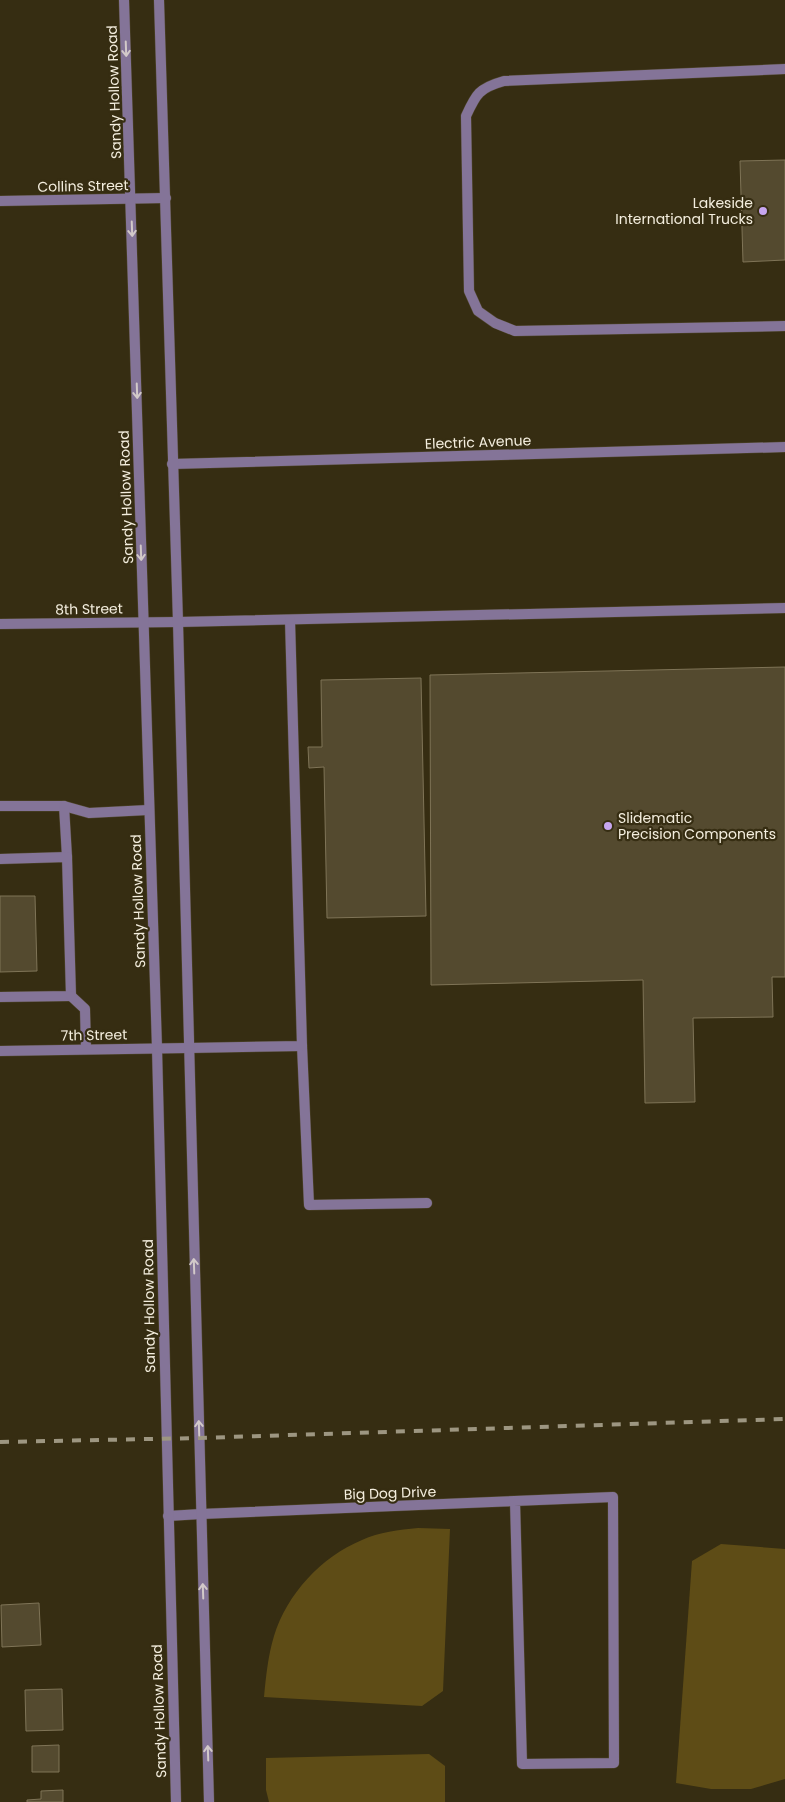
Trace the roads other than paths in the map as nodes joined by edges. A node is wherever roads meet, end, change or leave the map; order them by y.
1 (124, 0) edge
2 (159, 0) edge
3 (785, 69) edge
4 (166, 198) junction
5 (131, 199) junction
6 (0, 201) edge
7 (785, 326) edge
8 (785, 447) edge
9 (172, 464) junction
10 (785, 608) edge
11 (290, 620) junction
12 (143, 622) junction
13 (178, 622) junction
14 (0, 624) edge
15 (0, 806) edge
16 (64, 806) junction
17 (148, 810) junction
18 (67, 857) junction
19 (0, 859) edge
20 (71, 996) junction
21 (0, 997) edge
22 (302, 1046) junction
23 (157, 1048) junction
24 (188, 1048) junction
25 (86, 1049) junction
26 (0, 1051) edge
27 (427, 1203) dead end
28 (515, 1501) junction
29 (201, 1514) junction
30 (168, 1516) junction
31 (176, 1802) edge
32 (209, 1802) edge

1 -> 5 street, Sandy Hollow Road
2 - 4 street
3 - 7 street
4 - 5 street, Collins Street
4 - 9 street
5 - 6 street, Collins Street
5 -> 12 street, Sandy Hollow Road
8 - 9 street, Electric Avenue
9 - 13 street
10 - 11 street, 8th Street
11 - 13 street, 8th Street
11 - 22 street
12 - 13 street, 8th Street
12 - 14 street, 8th Street
12 - 17 street, Sandy Hollow Road
13 - 24 street
15 - 16 street
16 - 17 street
16 - 18 street
17 - 23 street, Sandy Hollow Road
18 - 19 street
18 - 20 street
20 - 21 street
20 - 25 street
22 - 24 street, 7th Street
22 - 27 street
23 - 24 street, 7th Street
23 - 25 street, 7th Street
23 - 30 street, Sandy Hollow Road
29 -> 24 street
25 - 26 street, 7th Street
28 - 28 street, Big Dog Drive
28 - 29 street, Big Dog Drive
29 - 30 street, Big Dog Drive
32 -> 29 street
30 - 31 street, Sandy Hollow Road

